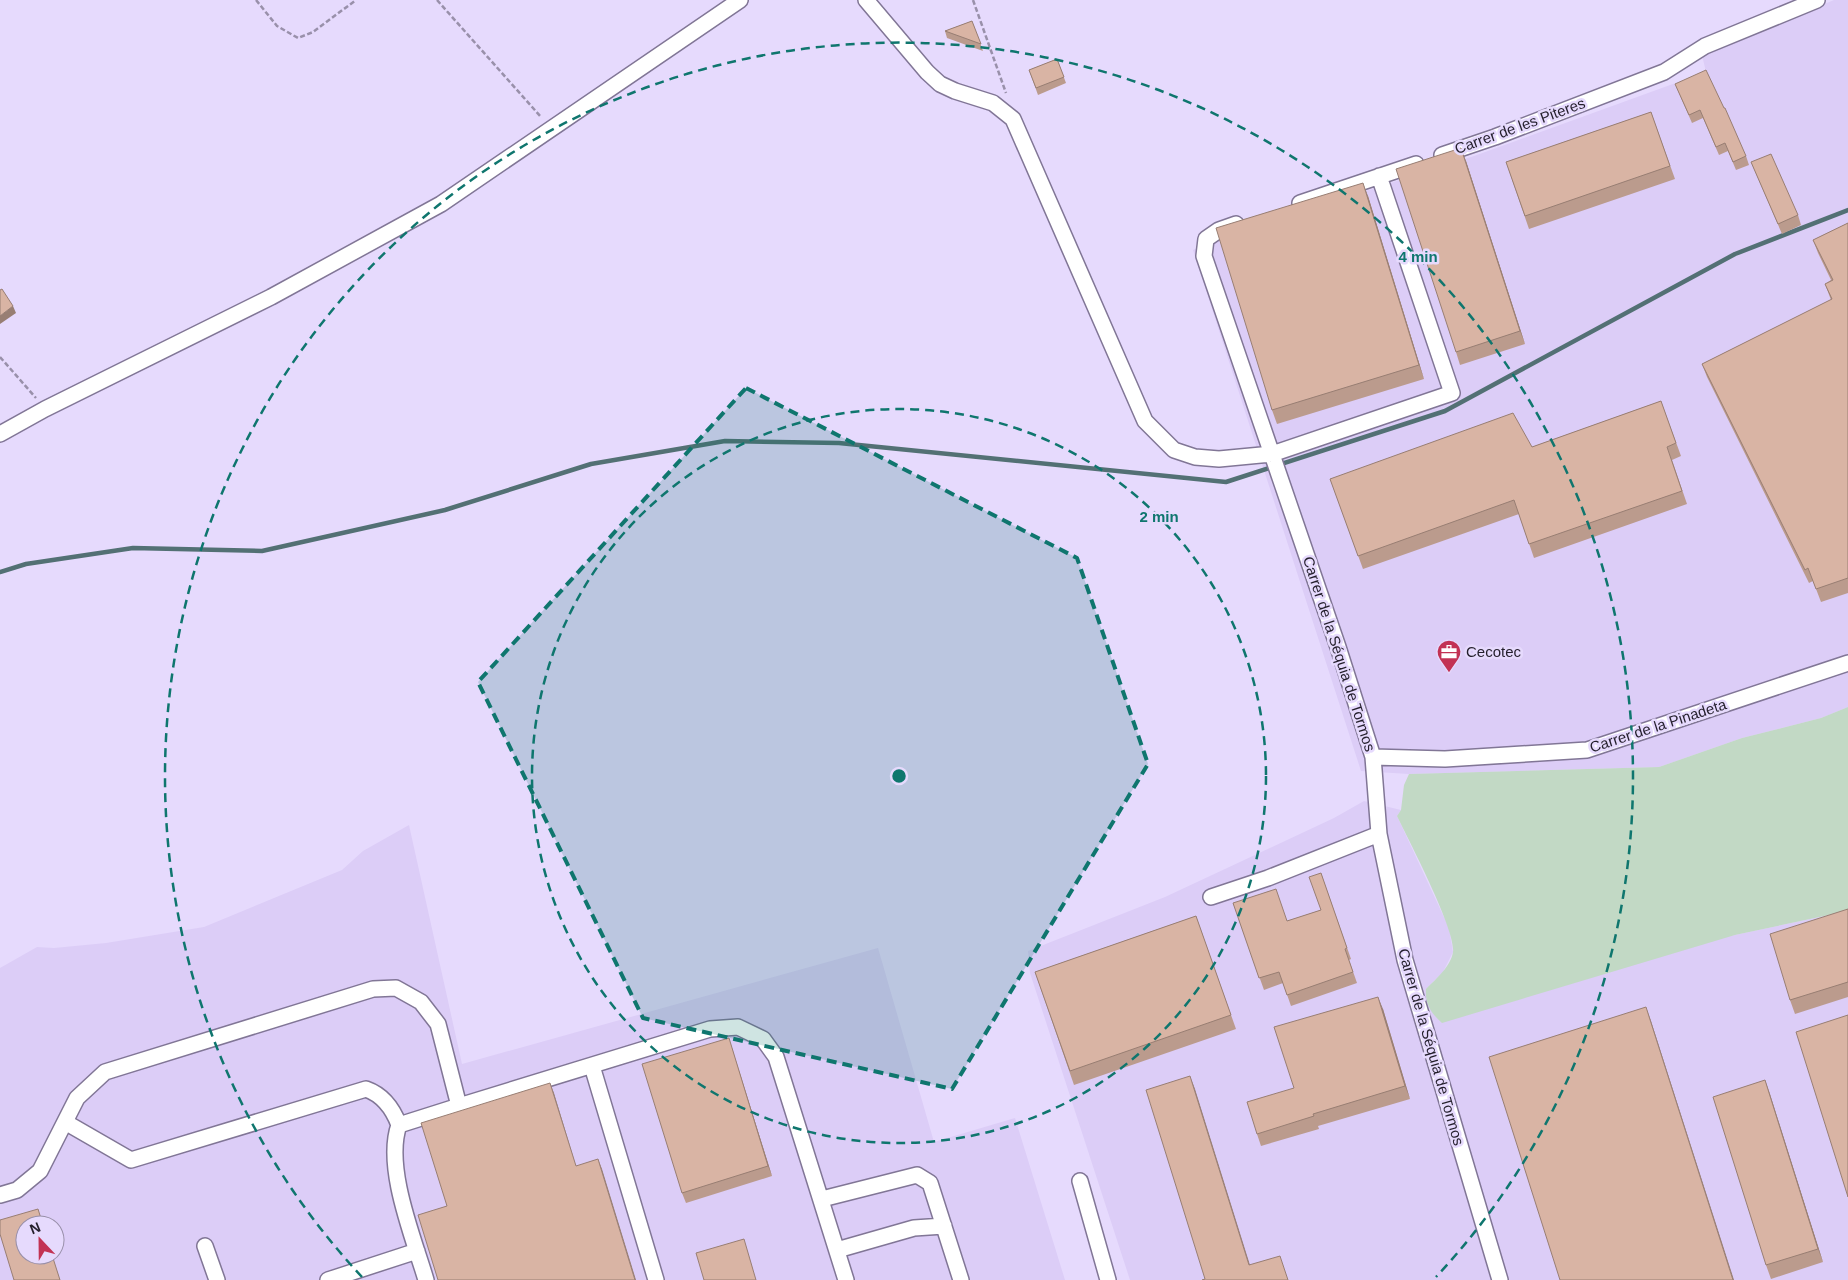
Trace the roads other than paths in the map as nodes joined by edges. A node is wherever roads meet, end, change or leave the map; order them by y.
1 (740, 0) edge
2 (866, 0) edge
3 (1817, 0) edge
4 (1379, 176) junction
5 (1285, 208) edge
6 (1247, 220) edge
7 (0, 434) edge
8 (1272, 454) junction
9 (1848, 663) edge
10 (1373, 757) junction
11 (1379, 834) junction
12 (1211, 898) dead end
13 (592, 1066) junction
14 (459, 1106) junction
15 (65, 1122) junction
16 (399, 1125) junction
17 (1080, 1181) dead end
18 (0, 1195) edge
19 (822, 1199) junction
20 (944, 1226) junction
21 (205, 1246) dead end
22 (837, 1250) junction
23 (417, 1251) junction
24 (217, 1280) edge
25 (328, 1280) edge
26 (426, 1280) edge
27 (656, 1280) edge
28 (846, 1280) edge
29 (962, 1280) edge
30 (1108, 1280) edge
31 (1500, 1280) edge

1 - 7 street
2 - 8 street
3 - 4 street, Carrer de les Piteres
4 - 5 street, Carrer de les Piteres
4 - 8 street
6 - 8 street, Carrer de la Séquia de Tormos
8 - 10 street, Carrer de la Séquia de Tormos
9 - 10 street, Carrer de la Pinadeta
10 - 11 street, Carrer de la Séquia de Tormos
11 - 12 street
11 - 31 street, Carrer de la Séquia de Tormos
13 - 14 street
13 - 19 street
13 - 27 street
14 - 15 street
14 - 16 street
15 - 16 street
15 - 18 street
16 - 23 street
17 - 30 street
19 - 20 street
19 - 22 street
20 - 22 street
20 - 29 street
21 - 24 street
22 - 28 street
23 - 25 street
23 - 26 street

